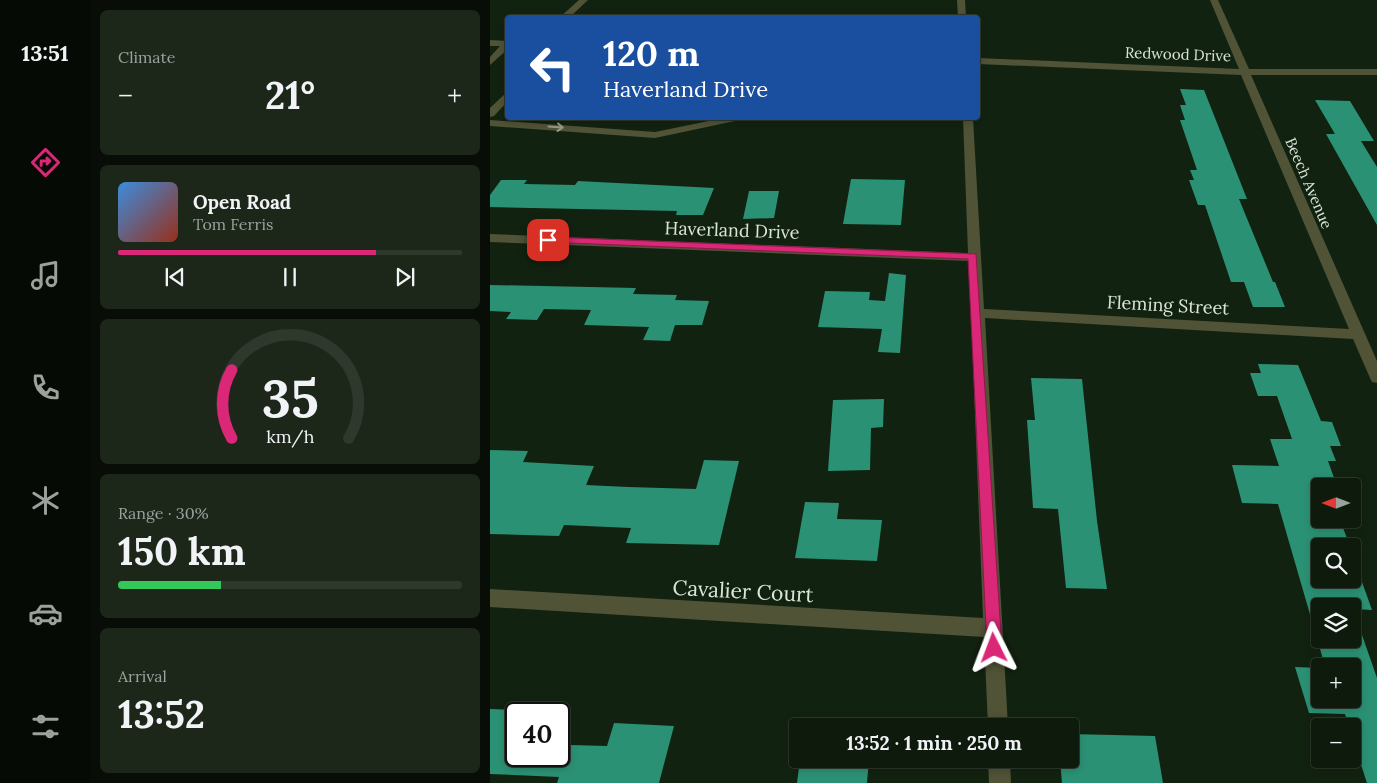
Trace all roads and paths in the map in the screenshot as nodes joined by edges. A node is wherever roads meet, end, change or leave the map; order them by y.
1 (584, 0) edge
2 (961, 0) edge
3 (1214, 0) edge
4 (567, 15) edge
5 (962, 15) edge
6 (490, 43) edge
7 (505, 44) edge
8 (505, 46) edge
9 (980, 61) edge
10 (490, 62) edge
11 (1246, 72) junction
12 (1377, 72) edge
13 (505, 97) edge
14 (490, 114) edge
15 (588, 120) edge
16 (726, 120) edge
17 (968, 120) edge
18 (535, 121) edge
19 (490, 123) edge
20 (582, 128) junction
21 (490, 238) edge
22 (973, 257) junction
23 (976, 313) junction
24 (1358, 334) junction
25 (1377, 378) edge
26 (490, 598) edge
27 (993, 628) junction
28 (998, 718) edge
29 (999, 768) edge
30 (1000, 783) edge

1 - 4 street
2 - 5 street
3 - 11 street, Beech Avenue
6 - 7 street
8 - 10 street
9 - 11 street, Redwood Drive
11 - 12 street, Redwood Drive
11 - 24 street, Beech Avenue
13 - 14 street
15 - 20 street
16 - 20 street
17 - 22 street
18 - 19 street
18 -> 20 street
21 - 22 street, Haverland Drive
22 - 23 street
23 - 24 street, Fleming Street
23 - 27 street
24 - 25 street, Beech Avenue
26 - 27 street, Cavalier Court
27 - 28 street
29 - 30 street

